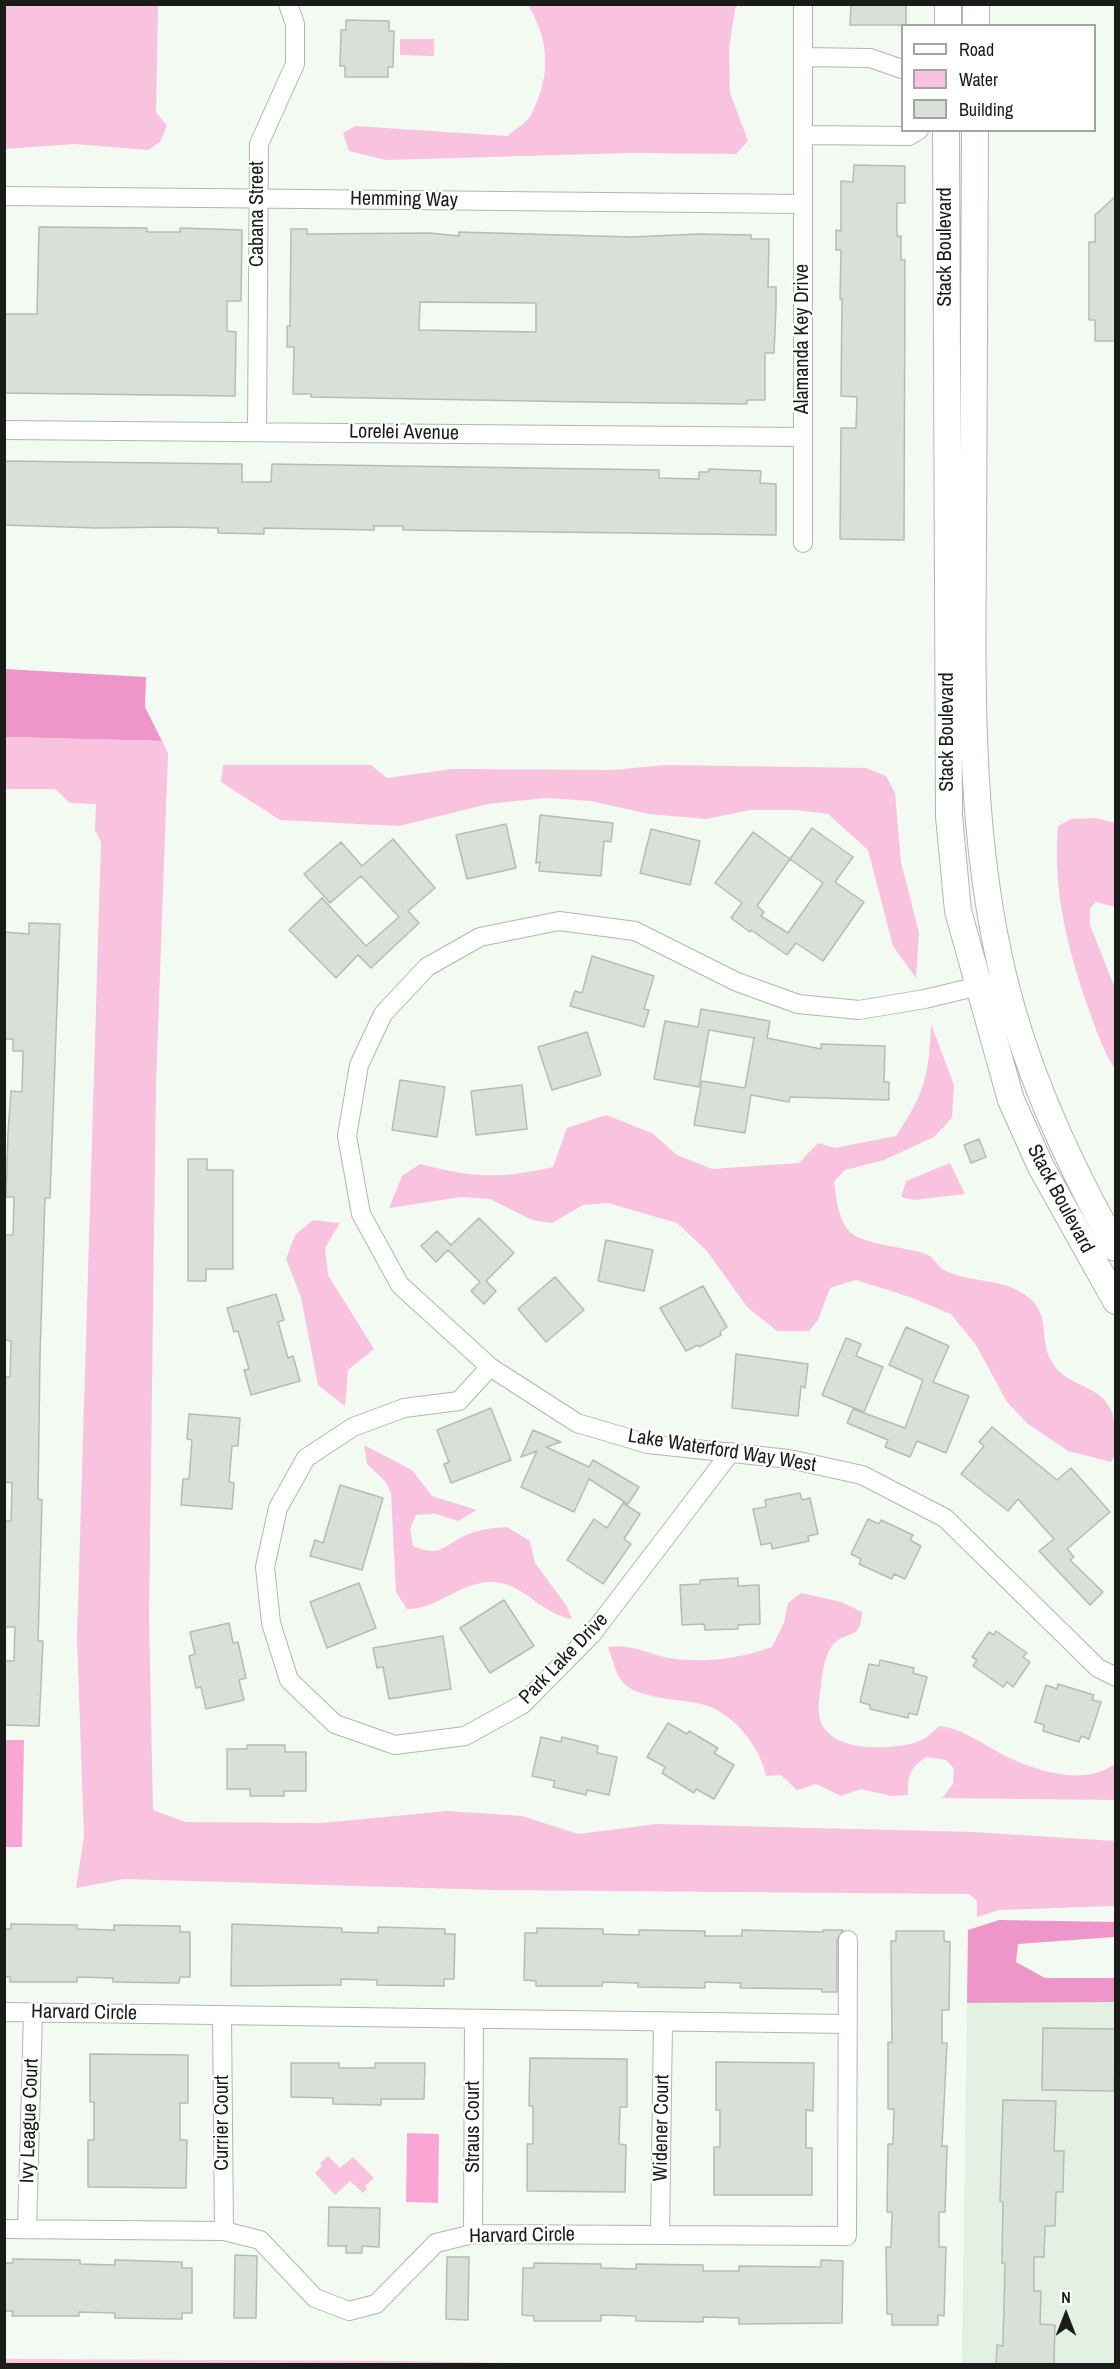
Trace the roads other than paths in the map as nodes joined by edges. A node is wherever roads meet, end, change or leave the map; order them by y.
1 (288, 4) edge
2 (803, 4) edge
3 (948, 4) edge
4 (976, 4) edge
5 (948, 24) edge
6 (976, 24) edge
7 (803, 57) junction
8 (901, 68) edge
9 (916, 132) edge
10 (946, 132) edge
11 (975, 132) edge
12 (803, 135) junction
13 (4, 196) edge
14 (258, 198) junction
15 (803, 204) junction
16 (4, 430) edge
17 (256, 432) junction
18 (803, 437) junction
19 (803, 543) dead end
20 (1004, 979) junction
21 (978, 988) junction
22 (1116, 1248) edge
23 (1116, 1301) edge
24 (490, 1367) junction
25 (730, 1452) junction
26 (1116, 1677) edge
27 (848, 1940) dead end
28 (4, 2012) edge
29 (33, 2013) junction
30 (222, 2015) junction
31 (474, 2019) junction
32 (663, 2021) junction
33 (848, 2024) junction
34 (4, 2229) edge
35 (27, 2229) junction
36 (224, 2231) junction
37 (473, 2234) junction
38 (660, 2235) junction

1 - 14 street, Cabana Street
2 - 7 street, Alamanda Key Drive
3 - 5 street
4 - 6 street
7 - 8 street
7 - 12 street, Alamanda Key Drive
9 - 12 street
10 - 21 street, Stack Boulevard
11 - 20 street, Stack Boulevard
12 - 15 street, Alamanda Key Drive
13 - 14 street, Hemming Way
14 - 15 street, Hemming Way
14 - 17 street, Cabana Street
15 - 18 street, Alamanda Key Drive
16 - 17 street, Lorelei Avenue
17 - 18 street, Lorelei Avenue
18 - 19 street, Alamanda Key Drive
20 - 21 street, Lake Waterford Way West
20 - 22 street, Stack Boulevard
21 - 23 street, Stack Boulevard
21 - 24 street, Lake Waterford Way West
24 - 25 street, Lake Waterford Way West
24 - 25 street, Park Lake Drive
25 - 26 street, Lake Waterford Way West
27 - 33 street, Harvard Circle
28 - 29 street, Harvard Circle
29 - 30 street, Harvard Circle
29 - 35 street, Ivy League Court
30 - 31 street, Harvard Circle
30 - 36 street, Currier Court
31 - 32 street, Harvard Circle
31 - 37 street, Straus Court
32 - 33 street, Harvard Circle
32 - 38 street, Widener Court
33 - 38 street, Harvard Circle
34 - 35 street, Harvard Circle
35 - 36 street, Harvard Circle
36 - 37 street, Harvard Circle
37 - 38 street, Harvard Circle

